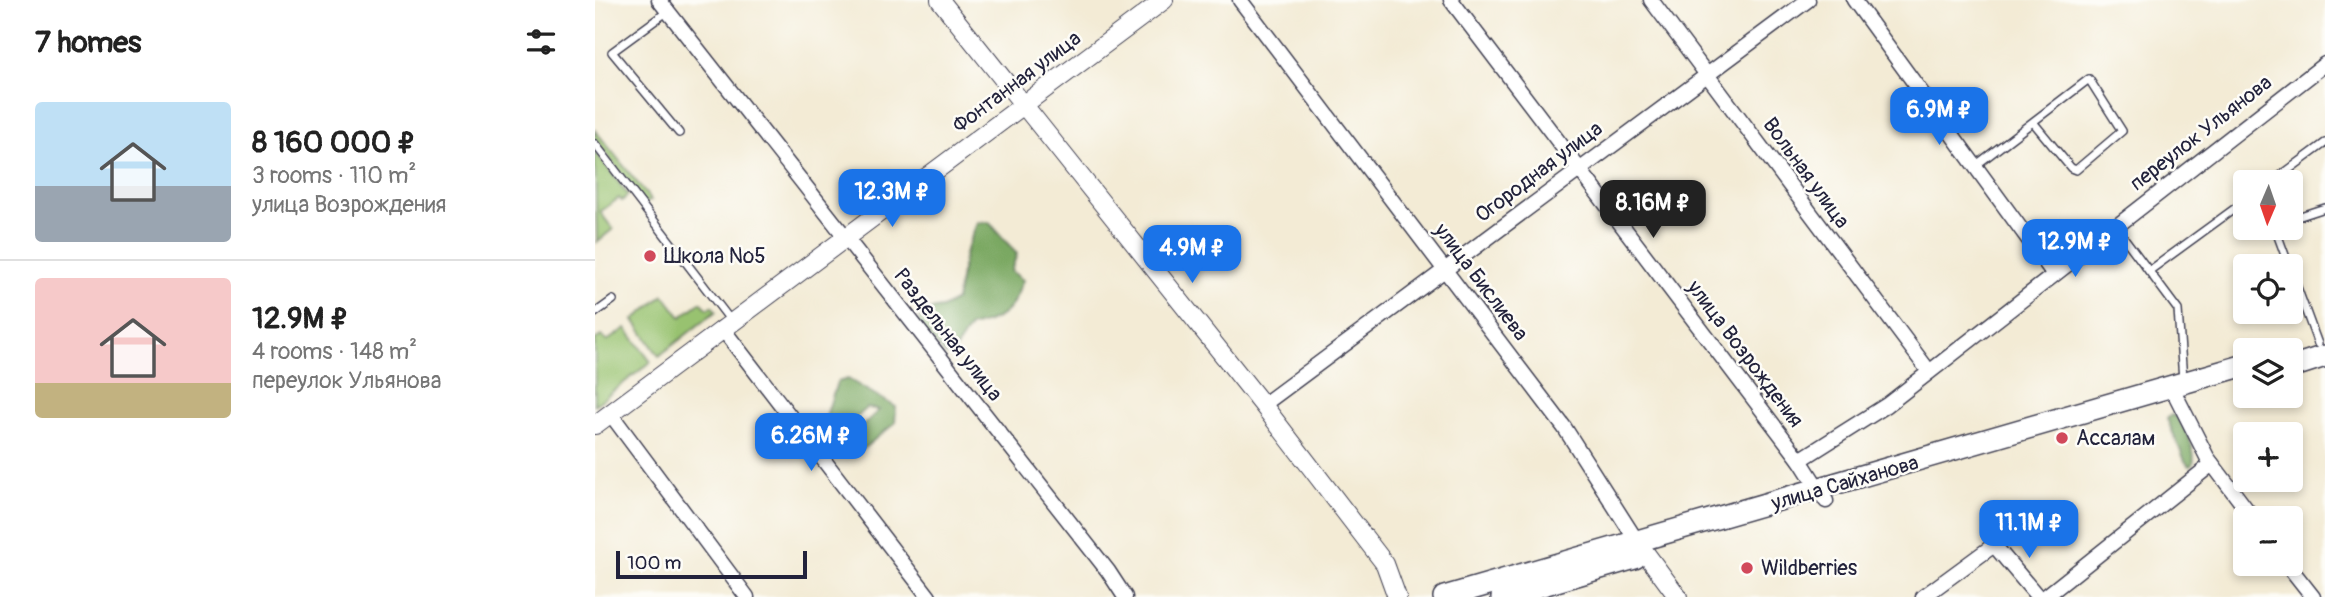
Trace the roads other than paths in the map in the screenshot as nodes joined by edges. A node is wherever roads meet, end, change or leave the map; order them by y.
1 (940, 0) edge
2 (1164, 0) edge
3 (1240, 0) edge
4 (1451, 0) edge
5 (1651, 0) edge
6 (1808, 0) edge
7 (1854, 0) edge
8 (663, 6) edge
9 (2325, 64) edge
10 (1707, 73) junction
11 (1023, 104) junction
12 (2033, 122) junction
13 (679, 133) dead end
14 (595, 144) edge
15 (2325, 144) edge
16 (1975, 166) junction
17 (1576, 169) junction
18 (2289, 170) edge
19 (2325, 208) edge
20 (2233, 210) edge
21 (2303, 215) edge
22 (2115, 226) junction
23 (846, 240) junction
24 (1443, 270) junction
25 (2149, 271) junction
26 (2053, 273) junction
27 (613, 300) dead end
28 (2303, 300) edge
29 (595, 313) edge
30 (727, 325) junction
31 (2323, 347) edge
32 (2303, 350) edge
33 (2303, 359) edge
34 (1928, 370) junction
35 (2233, 370) edge
36 (2233, 382) edge
37 (2177, 391) junction
38 (1263, 405) junction
39 (610, 413) junction
40 (595, 425) edge
41 (1800, 460) junction
42 (2212, 464) junction
43 (1823, 496) junction
44 (2244, 506) edge
45 (1642, 549) junction
46 (2296, 576) edge
47 (747, 597) edge
48 (929, 597) edge
49 (1125, 597) edge
50 (1397, 597) edge
51 (1444, 597) edge
52 (1502, 597) edge
53 (1678, 597) edge
54 (1923, 597) edge
55 (2038, 597) edge
56 (2045, 597) edge
57 (2313, 597) edge

1 - 11 street
2 - 11 street, Фонтанная улица
3 - 24 street, улица Бислиева
4 - 17 street, улица Возрождения
5 - 10 street, Вольная улица
6 - 10 street, Огородная улица
7 - 16 street
8 - 13 lane
8 - 23 street, Раздельная улица
9 - 22 street, переулок Ульянова
10 - 17 street, Огородная улица
10 - 34 street, Вольная улица
11 - 23 street, Фонтанная улица
11 - 38 street
12 - 12 lane
12 - 16 lane
14 - 30 lane
15 - 18 lane
16 - 26 street
17 - 24 street, Огородная улица
17 - 41 street, улица Возрождения
19 - 21 lane
20 - 25 lane
22 - 25 lane
22 - 26 street, переулок Ульянова
23 - 30 street, Фонтанная улица
23 - 49 street, Раздельная улица
24 - 38 street, Огородная улица
24 - 45 street, улица Бислиева
25 - 37 lane
26 - 34 street, переулок Ульянова
27 - 29 lane
28 - 31 lane
30 - 39 street, Фонтанная улица
30 - 48 street
31 - 32 main road
31 - 33 main road
34 - 41 street, переулок Ульянова
35 - 37 main road, улица Сайханова
36 - 37 main road, улица Сайханова
37 - 42 street
37 - 43 main road, улица Сайханова
38 - 50 street
39 - 40 street, Фонтанная улица
39 - 47 street
41 - 43 street, улица Возрождения
42 - 44 street
42 - 56 street
43 - 45 main road, улица Сайханова
45 - 51 main road, улица Сайханова
45 - 52 main road, улица Сайханова
45 - 53 street, улица Бислиева
46 - 57 street
54 - 55 street

